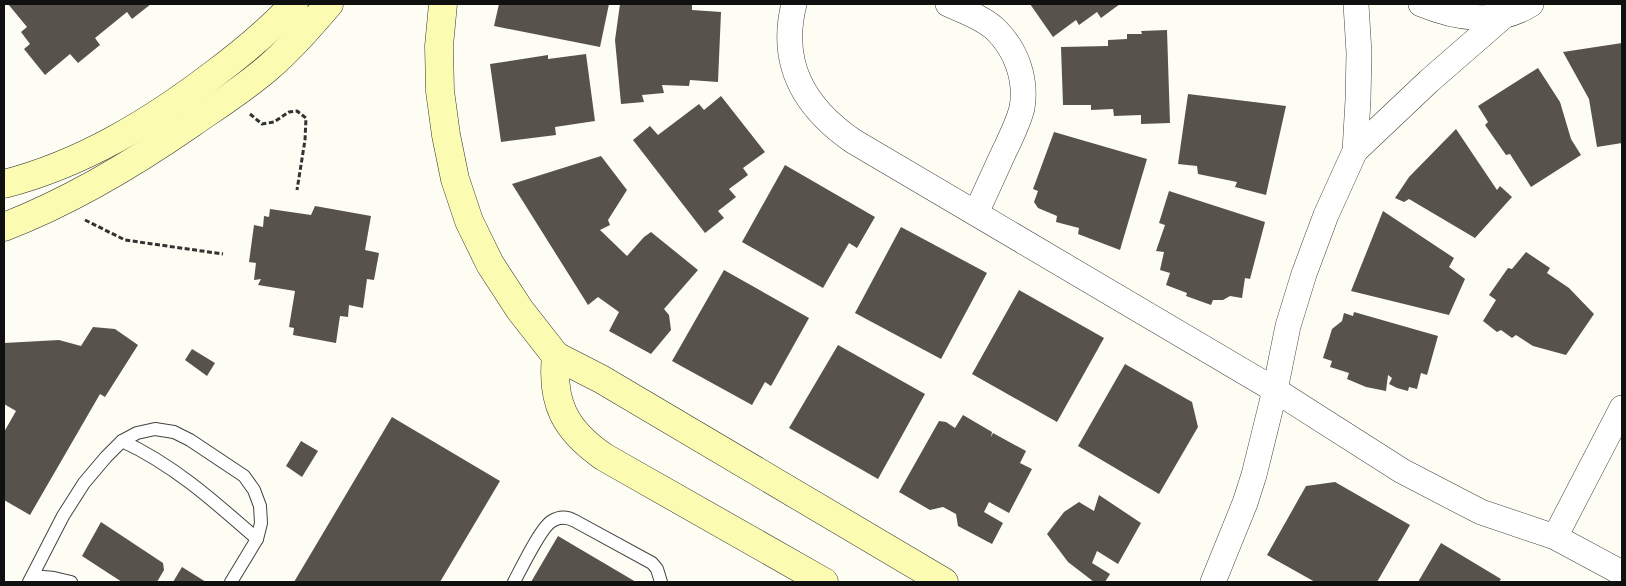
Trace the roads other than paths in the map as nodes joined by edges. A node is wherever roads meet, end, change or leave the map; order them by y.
1 (294, 4) edge
2 (329, 4) edge
3 (442, 4) edge
4 (794, 4) edge
5 (948, 4) edge
6 (1356, 4) edge
7 (1421, 4) edge
8 (1526, 7) edge
9 (1354, 151) junction
10 (4, 184) edge
11 (976, 213) junction
12 (4, 227) edge
13 (556, 356) junction
14 (1275, 390) junction
15 (1622, 408) edge
16 (122, 441) junction
17 (1555, 537) junction
18 (257, 539) junction
19 (1622, 573) edge
20 (31, 579) edge
21 (71, 582) edge
22 (231, 582) edge
23 (514, 582) edge
24 (661, 582) edge
25 (824, 582) edge
26 (944, 582) edge
27 (1213, 582) edge

1 - 10 street
2 - 12 street
3 - 13 street
4 - 11 street
5 - 11 street
6 - 9 street
7 - 8 street
8 - 9 street
9 - 14 street
11 - 14 street
13 - 25 street
13 - 26 street
14 - 17 street
14 - 27 street
15 - 17 street
16 - 18 lane
16 - 18 lane
16 - 20 lane
17 - 19 street
18 - 22 lane
20 - 21 lane
23 - 24 lane

